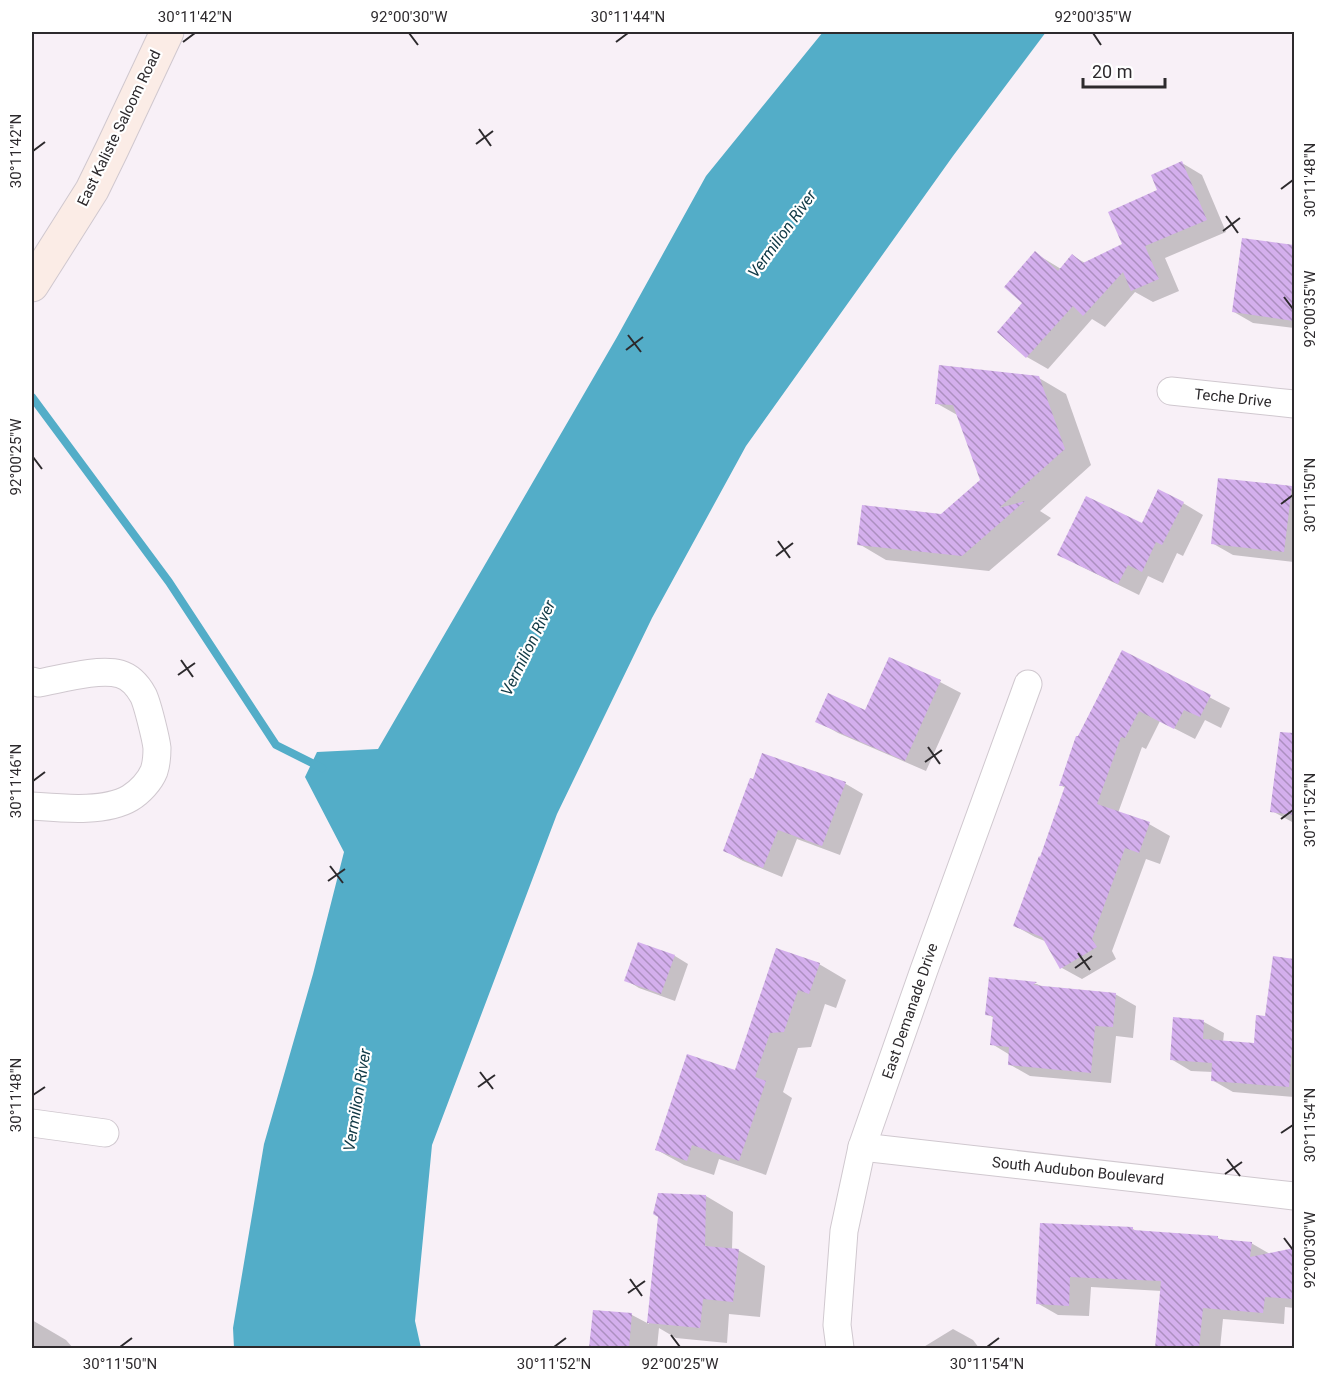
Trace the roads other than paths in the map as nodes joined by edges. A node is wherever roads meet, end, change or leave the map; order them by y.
1 (167, 32) edge
2 (32, 284) edge
3 (1171, 391) dead end
4 (1294, 404) edge
5 (32, 681) edge
6 (1028, 684) dead end
7 (32, 806) edge
8 (32, 1123) edge
9 (105, 1133) dead end
10 (862, 1147) junction
11 (1294, 1196) edge
12 (840, 1348) edge

1 - 2 main road, East Kaliste Saloom Road
3 - 4 street, Teche Drive
5 - 7 street
6 - 10 street, East Demanade Drive
8 - 9 street
10 - 11 street, South Audubon Boulevard
10 - 12 street, East Demanade Drive

